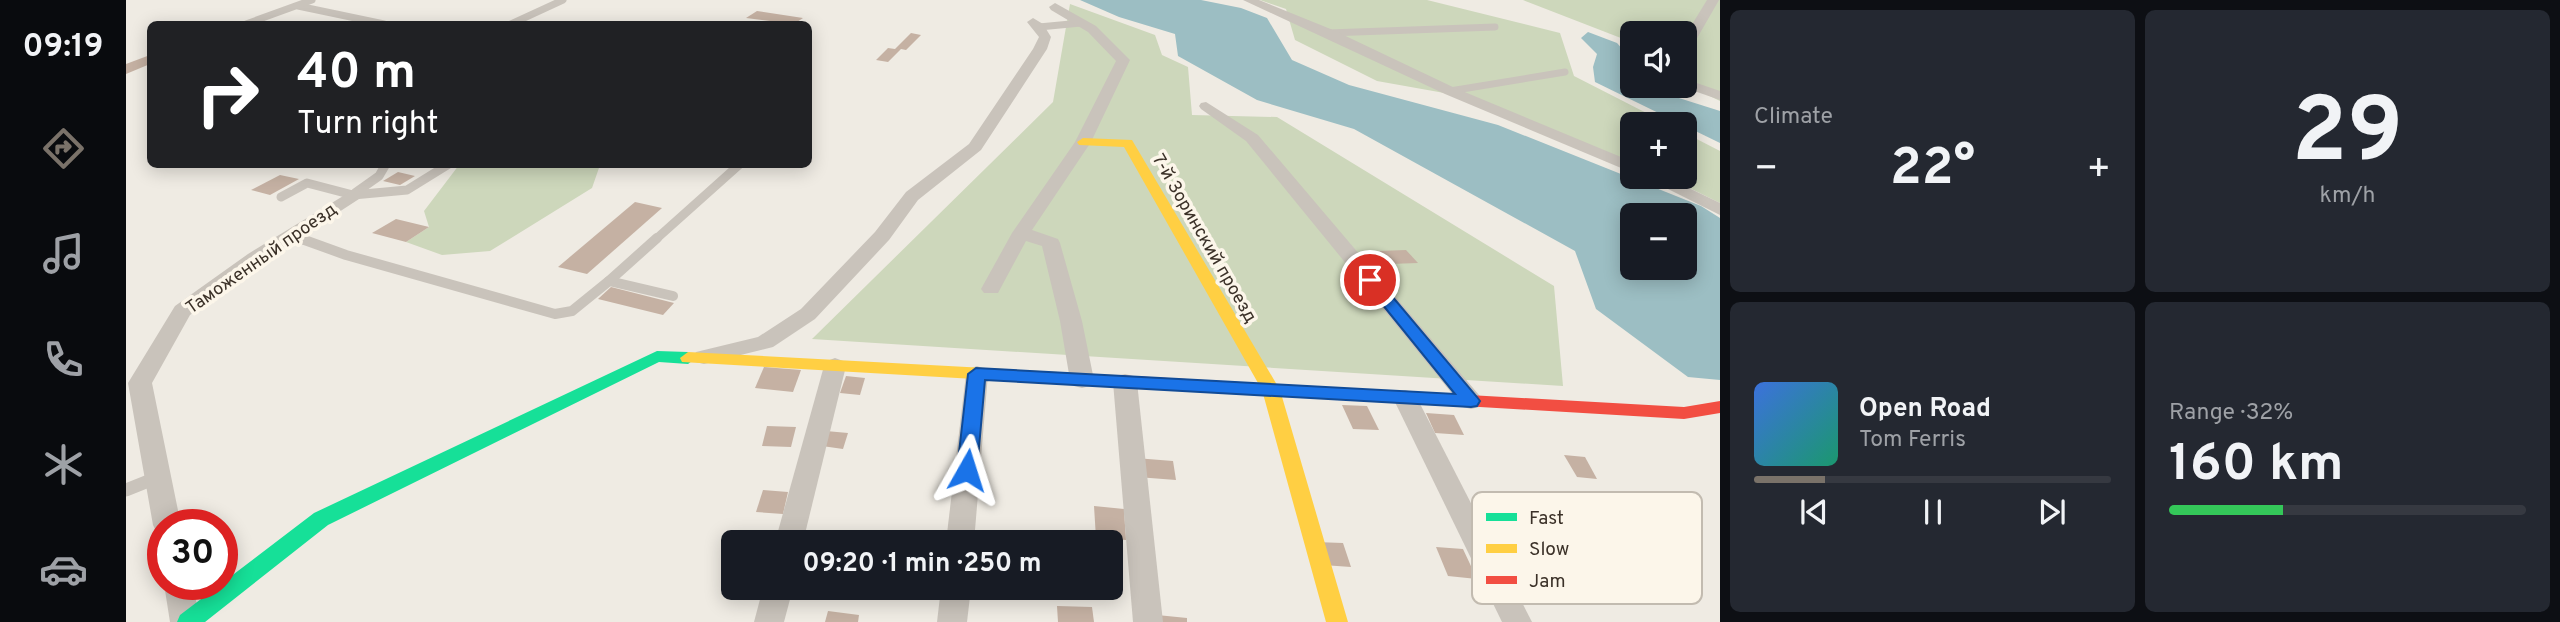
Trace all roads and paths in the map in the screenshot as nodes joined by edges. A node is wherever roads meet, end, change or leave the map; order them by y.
1 (313, 0) edge
2 (563, 0) edge
3 (1249, 0) edge
4 (1713, 0) edge
5 (298, 6) junction
6 (1055, 7) dead end
7 (255, 21) edge
8 (370, 21) edge
9 (518, 21) edge
10 (1081, 23) junction
11 (1036, 24) joint
12 (1495, 27) dead end
13 (1697, 27) edge
14 (1328, 33) junction
15 (1565, 72) dead end
16 (1697, 87) edge
17 (1450, 91) junction
18 (1720, 96) edge
19 (1206, 106) dead end
20 (1083, 142) junction
21 (1620, 163) edge
22 (384, 168) edge
23 (443, 168) edge
24 (736, 168) edge
25 (1677, 189) edge
26 (353, 195) junction
27 (281, 197) dead end
28 (1720, 210) edge
29 (1021, 233) junction
30 (291, 235) junction
31 (609, 281) junction
32 (991, 289) dead end
33 (673, 296) dead end
34 (698, 358) junction
35 (835, 366) junction
36 (976, 374) junction
37 (1082, 380) junction
38 (133, 382) edge
39 (1125, 382) junction
40 (1271, 390) junction
41 (1405, 398) junction
42 (1471, 401) junction
43 (1720, 407) edge
44 (157, 477) junction
45 (126, 490) edge
46 (164, 509) edge
47 (792, 530) edge
48 (961, 530) edge
49 (1472, 532) edge
50 (182, 600) edge
51 (775, 600) edge
52 (955, 600) edge
53 (1508, 604) edge
54 (187, 622) edge
55 (769, 622) edge
56 (952, 622) edge
57 (1148, 622) edge
58 (1337, 622) edge
59 (1517, 622) edge

1 - 5 lane
2 - 9 lane
3 - 14 street
4 - 13 street
5 - 7 lane
5 - 8 lane
6 - 10 street
10 - 11 lane
10 - 20 street
11 - 34 street
12 - 14 lane
14 - 17 street
15 - 17 lane
16 - 18 street
17 - 21 street
19 - 42 street
20 - 29 street
20 - 40 street, 7-й Зоринский проезд
22 - 26 lane
23 - 26 lane
24 - 31 lane
25 - 28 street
26 - 27 lane
26 - 30 street, Таможенный проезд
29 - 32 street
29 - 37 street
30 - 31 lane
30 - 38 street, Таможенный проезд
31 - 33 lane
34 - 35 street
34 - 54 street
35 - 36 street
35 - 47 street
36 - 37 street
36 - 48 street
37 - 39 street
38 - 44 street, Таможенный проезд
39 - 40 street
39 - 57 street
40 - 41 street
40 - 58 street
41 - 42 street
41 - 49 street
42 - 43 street
44 - 45 lane
44 - 46 street, Таможенный проезд
50 - 54 street
51 - 55 street
52 - 56 street
53 - 59 street

